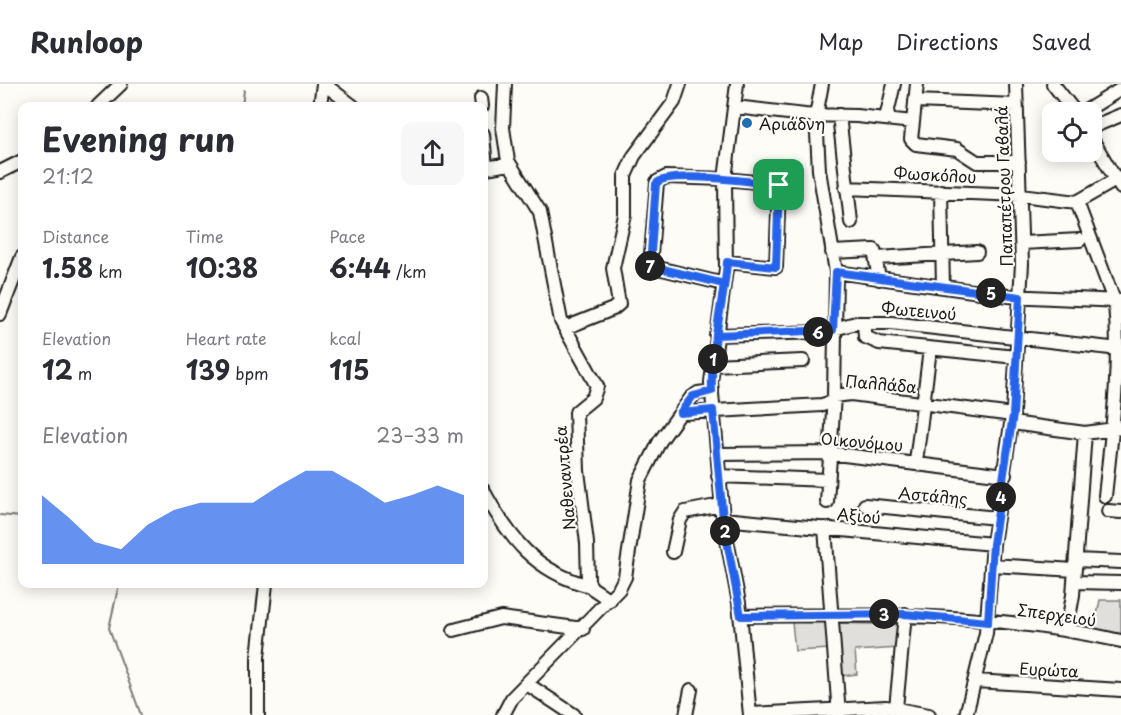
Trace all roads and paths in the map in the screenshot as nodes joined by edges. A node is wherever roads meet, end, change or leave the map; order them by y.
1 (121, 84) edge
2 (323, 84) edge
3 (505, 84) edge
4 (680, 84) edge
5 (737, 84) edge
6 (822, 84) edge
7 (894, 84) edge
8 (917, 84) edge
9 (1016, 84) edge
10 (1053, 84) edge
11 (1121, 89) edge
12 (915, 101) junction
13 (102, 102) edge
14 (321, 102) edge
15 (348, 102) edge
16 (1067, 102) edge
17 (1100, 102) edge
18 (1016, 105) junction
19 (735, 107) junction
20 (839, 115) junction
21 (1121, 115) edge
22 (816, 116) junction
23 (886, 118) junction
24 (913, 122) junction
25 (1102, 123) edge
26 (1102, 155) edge
27 (1019, 162) junction
28 (18, 164) edge
29 (509, 164) junction
30 (488, 168) edge
31 (0, 172) edge
32 (725, 179) junction
33 (1119, 181) edge
34 (846, 188) junction
35 (941, 191) junction
36 (1021, 195) junction
37 (1077, 202) junction
38 (851, 222) dead end
39 (1080, 240) dead end
40 (1022, 243) junction
41 (832, 252) junction
42 (977, 252) dead end
43 (942, 256) junction
44 (877, 258) junction
45 (727, 262) junction
46 (18, 267) edge
47 (836, 272) junction
48 (879, 279) junction
49 (724, 284) junction
50 (943, 287) junction
51 (1020, 297) junction
52 (1118, 302) edge
53 (0, 314) edge
54 (864, 323) junction
55 (565, 328) junction
56 (833, 330) junction
57 (716, 335) junction
58 (1017, 336) junction
59 (930, 349) junction
60 (1119, 349) junction
61 (1016, 357) junction
62 (803, 361) dead end
63 (712, 365) junction
64 (1120, 372) edge
65 (712, 391) junction
66 (834, 396) junction
67 (924, 403) junction
68 (713, 410) junction
69 (680, 413) junction
70 (1013, 419) junction
71 (1117, 428) edge
72 (1085, 433) junction
73 (830, 453) junction
74 (717, 454) junction
75 (916, 462) junction
76 (1005, 475) junction
77 (718, 476) junction
78 (828, 480) junction
79 (1105, 496) dead end
80 (488, 497) edge
81 (827, 501) dead end
82 (721, 505) junction
83 (865, 506) dead end
84 (998, 518) junction
85 (723, 519) junction
86 (825, 528) junction
87 (993, 544) junction
88 (673, 552) dead end
89 (1121, 562) edge
90 (991, 565) junction
91 (1075, 571) junction
92 (1121, 583) edge
93 (590, 586) junction
94 (266, 588) edge
95 (610, 600) junction
96 (905, 614) junction
97 (831, 615) junction
98 (741, 616) junction
99 (988, 622) junction
100 (583, 629) junction
101 (1067, 629) junction
102 (454, 630) dead end
103 (1121, 641) edge
104 (975, 681) junction
105 (526, 684) junction
106 (691, 690) dead end
107 (1121, 690) edge
108 (896, 708) junction
109 (839, 712) edge
110 (258, 715) edge
111 (503, 715) edge
112 (573, 715) edge
113 (686, 715) edge
114 (750, 715) edge
115 (929, 715) edge
116 (966, 715) edge

1 - 13 street
2 - 14 street
2 - 15 street
3 - 29 street, Ναθεναντρέα
4 - 55 street
5 - 19 street
6 - 22 street
7 - 23 street
8 - 12 street
9 - 18 street, Παπαπέτρου Γαβαλά
10 - 16 street
11 - 17 street
12 - 18 street
12 - 24 street
18 - 27 street, Παπαπέτρου Γαβαλά
19 - 22 street
19 - 32 street
20 - 22 street
20 - 23 street
20 - 34 street
21 - 25 street
22 - 41 street
23 - 24 street
24 - 27 street
26 - 33 street
27 - 36 street, Παπαπέτρου Γαβαλά
28 - 31 street
29 - 30 street
29 - 55 street, Ναθεναντρέα
32 - 45 street
32 - 45 street
32 - 49 street
33 - 37 street
34 - 35 street, Φωσκόλου
34 - 38 street
35 - 36 street, Φωσκόλου
35 - 43 street
36 - 37 street, Φωσκόλου
36 - 40 street, Παπαπέτρου Γαβαλά
37 - 52 street
39 - 40 street
40 - 51 street, Παπαπέτρου Γαβαλά
41 - 44 street
41 - 47 street
42 - 43 street
43 - 44 street
43 - 50 street
44 - 48 street
45 - 49 street
46 - 53 street
47 - 48 street
47 - 56 street
48 - 50 street
49 - 57 street
50 - 51 street
51 - 52 street
51 - 58 street, Παπαπέτρου Γαβαλά
52 - 60 street
54 - 56 street, Φωτεινού
54 - 58 street, Φωτεινού
54 - 59 street
55 - 93 street, Ναθεναντρέα
56 - 57 street, Φωτεινού
56 - 66 street
57 - 63 street
58 - 60 street, Φωτεινού
58 - 61 street, Παπαπέτρου Γαβαλά
59 - 61 street
59 - 67 street
60 - 64 street
61 - 70 street, Παπαπέτρου Γαβαλά
62 - 63 street
63 - 65 street
64 - 71 street
65 - 68 street
65 - 69 street
66 - 67 street, Παλλάδα
66 - 68 street, Παλλάδα
66 - 73 street
67 - 70 street, Παλλάδα
67 - 75 street
68 - 69 street, Παλλάδα
68 - 74 street
69 - 95 street
70 - 72 street, Παλλάδα
70 - 76 street, Παπαπέτρου Γαβαλά
71 - 72 street, Παλλάδα
71 - 79 street
72 - 91 street
73 - 74 street, Οικονόμου
73 - 75 street, Οικονόμου
73 - 78 street
74 - 77 street
75 - 76 street, Οικονόμου
76 - 84 street, Παπαπέτρου Γαβαλά
77 - 78 street
77 - 82 street
78 - 81 street
80 - 93 street
82 - 85 street
82 - 88 street
83 - 84 street, Αστάλης
84 - 87 street, Παπαπέτρου Γαβαλά
85 - 86 street, Αξιού
85 - 98 street
86 - 87 street, Αξιού
86 - 97 street
87 - 90 street, Παπαπέτρου Γαβαλά
89 - 91 street
90 - 91 street
90 - 99 street, Παπαπέτρου Γαβαλά
91 - 92 street
91 - 101 street
93 - 95 street
94 - 110 street
95 - 100 street
96 - 97 street, Σπερχειού
96 - 99 street, Σπερχειού
96 - 108 street
97 - 98 street, Σπερχειού
97 - 109 street
98 - 114 street
99 - 101 street, Σπερχειού
99 - 104 street, Παπαπέτρου Γαβαλά
100 - 102 street
100 - 105 street
101 - 103 street, Σπερχειού
104 - 107 street, Ευρώτα
104 - 116 street, Παπαπέτρου Γαβαλά
105 - 111 street
105 - 112 street
106 - 113 street
108 - 109 street
108 - 115 street
109 - 114 street

